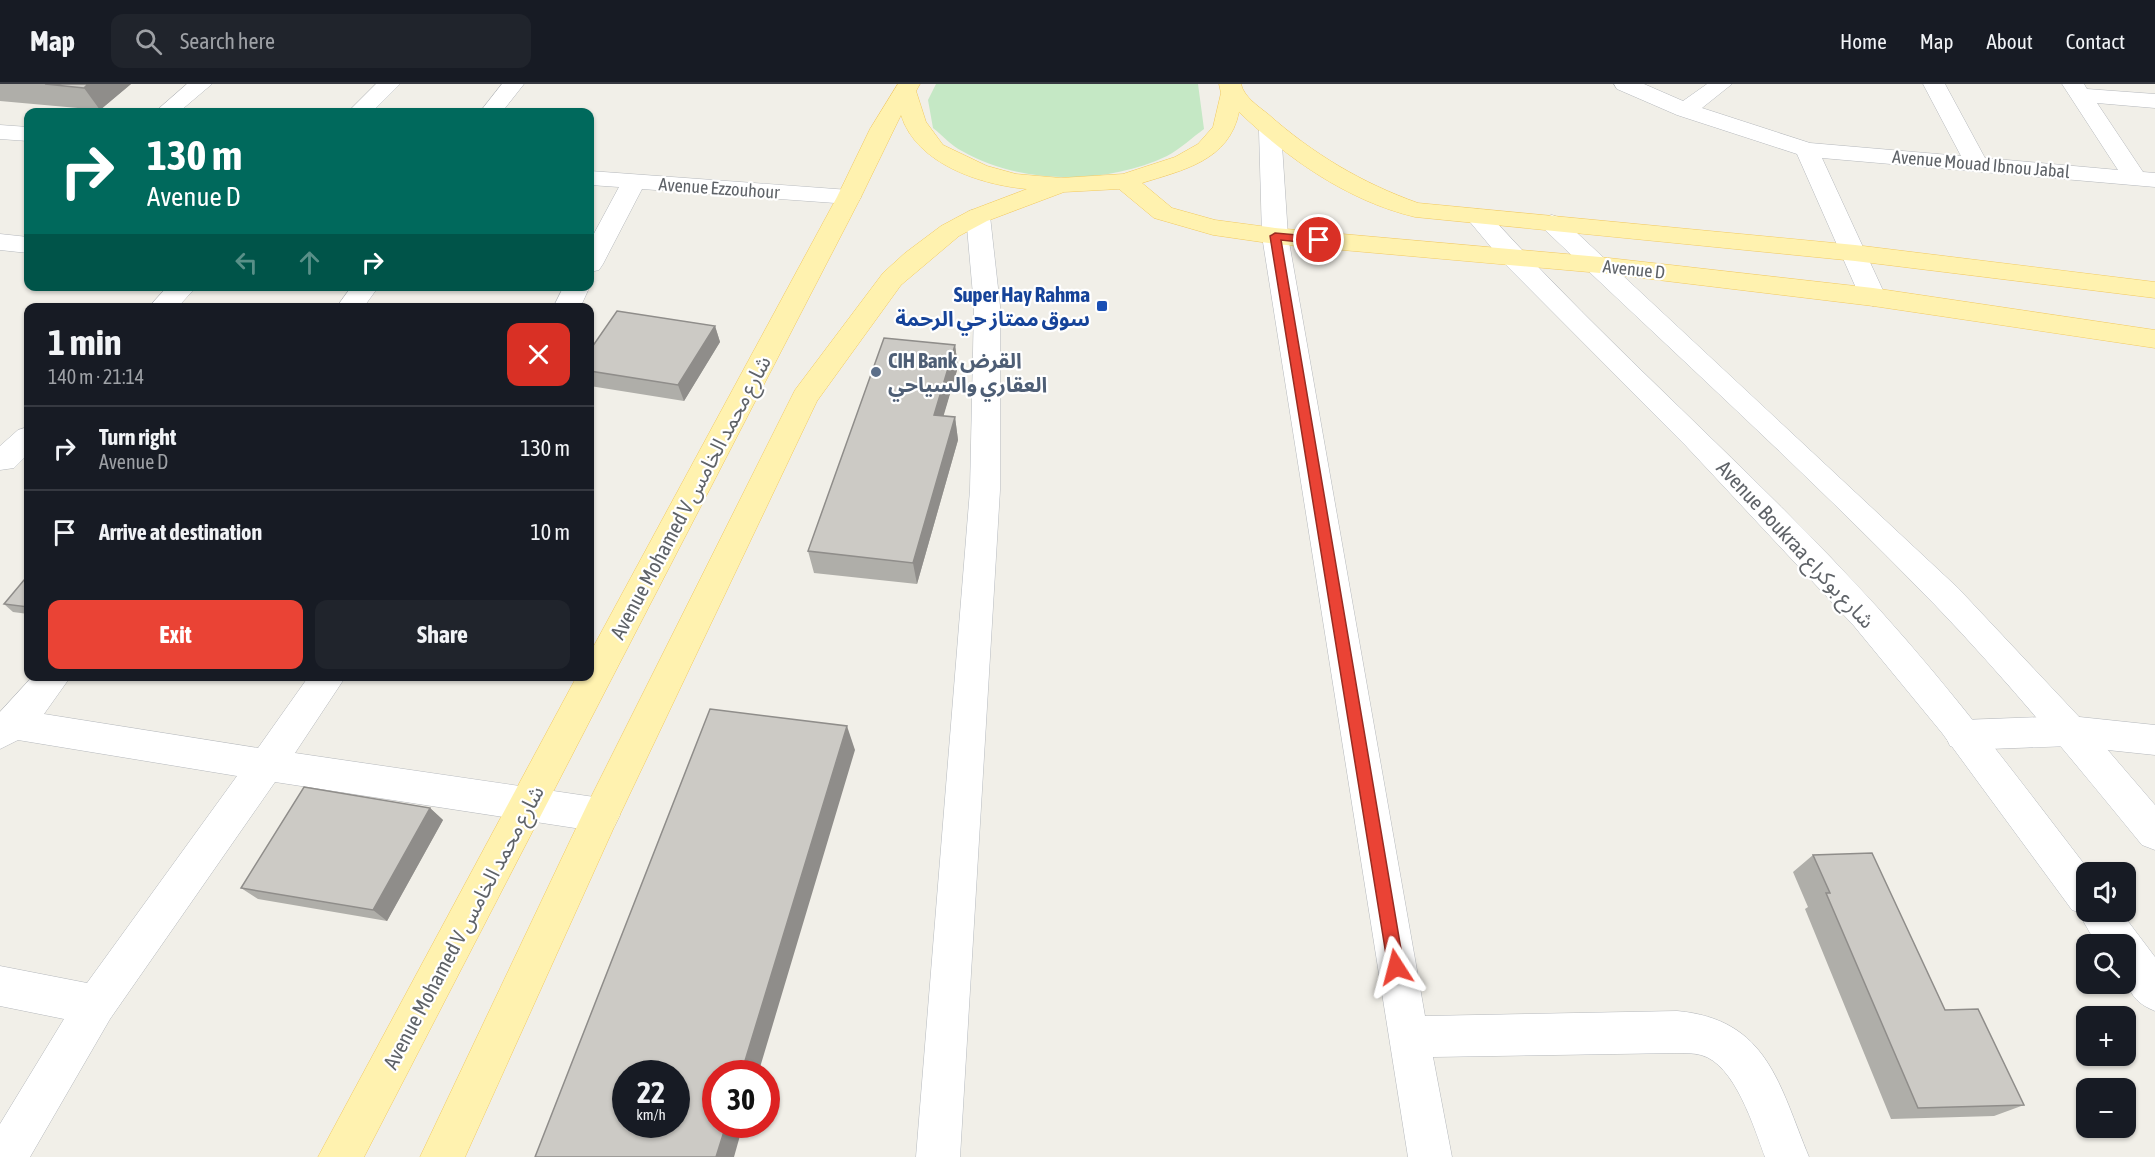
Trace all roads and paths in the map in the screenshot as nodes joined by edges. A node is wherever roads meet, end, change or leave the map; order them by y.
1 (201, 84) edge
2 (388, 84) edge
3 (513, 84) edge
4 (1625, 84) edge
5 (1721, 84) edge
6 (1934, 84) edge
7 (907, 88) edge
8 (1231, 88) edge
9 (2077, 89) edge
10 (2155, 101) edge
11 (171, 108) edge
12 (363, 108) edge
13 (494, 108) edge
14 (1685, 110) junction
15 (1270, 130) junction
16 (0, 132) edge
17 (24, 134) edge
18 (1807, 150) junction
19 (1976, 163) junction
20 (594, 178) edge
21 (2145, 179) edge
22 (634, 181) junction
23 (1125, 181) junction
24 (1060, 185) junction
25 (849, 197) junction
26 (978, 216) junction
27 (1477, 216) junction
28 (1552, 223) junction
29 (1275, 236) junction
30 (0, 242) edge
31 (24, 245) edge
32 (1855, 253) junction
33 (594, 256) edge
34 (1515, 259) junction
35 (1600, 265) junction
36 (2155, 290) edge
37 (179, 291) edge
38 (1873, 297) junction
39 (166, 303) edge
40 (2153, 341) edge
41 (49, 681) edge
42 (325, 681) edge
43 (6, 729) edge
44 (2070, 731) junction
45 (1963, 735) junction
46 (2155, 740) edge
47 (266, 765) junction
48 (530, 803) junction
49 (601, 814) junction
50 (2155, 832) edge
51 (2076, 884) edge
52 (2136, 965) edge
53 (0, 986) edge
54 (2155, 991) edge
55 (96, 1005) junction
56 (1408, 1037) junction
57 (5, 1157) edge
58 (340, 1157) edge
59 (442, 1157) edge
60 (938, 1157) edge
61 (1430, 1157) edge
62 (1787, 1157) edge

1 - 11 street
2 - 12 street
3 - 13 street
4 - 14 street, Avenue Mouad Ibnou Jabal
5 - 14 street
6 - 19 street
7 - 24 main road
7 - 25 main road, Avenue Mohamed V شارع محمد الخامس
8 - 15 main road, Avenue D
8 - 23 main road
9 - 10 street
9 - 21 street
14 - 18 street, Avenue Mouad Ibnou Jabal
15 - 27 main road, Avenue D
15 - 29 street
16 - 17 street
18 - 19 street, Avenue Mouad Ibnou Jabal
18 - 32 street
19 - 21 street, Avenue Mouad Ibnou Jabal
20 - 22 street, Avenue Ezzouhour
22 - 25 street, Avenue Ezzouhour
22 - 33 street
23 - 24 main road
23 - 29 main road, Avenue D
24 - 26 main road
25 - 48 main road, Avenue Mohamed V شارع محمد الخامس
26 - 49 main road
26 - 60 street
27 - 28 main road, Avenue D
27 - 34 street, Avenue Boukraa شارع بوكراع
28 - 32 main road, Avenue D
28 - 35 street
29 - 34 main road, Avenue D
29 - 56 street
30 - 31 street
32 - 36 main road, Avenue D
32 - 38 street
34 - 35 main road, Avenue D
34 - 45 street, Avenue Boukraa شارع بوكراع
35 - 38 main road, Avenue D
35 - 44 street
37 - 39 street
38 - 40 main road, Avenue D
41 - 43 street
42 - 47 street
43 - 47 street
44 - 45 street
44 - 46 street
44 - 50 street
45 - 51 street, Avenue Boukraa شارع بوكراع
47 - 48 street
47 - 55 street
48 - 49 street
48 - 58 main road, Avenue Mohamed V شارع محمد الخامس
49 - 59 main road
52 - 54 street
53 - 55 street
55 - 57 street
56 - 61 street
56 - 62 street

